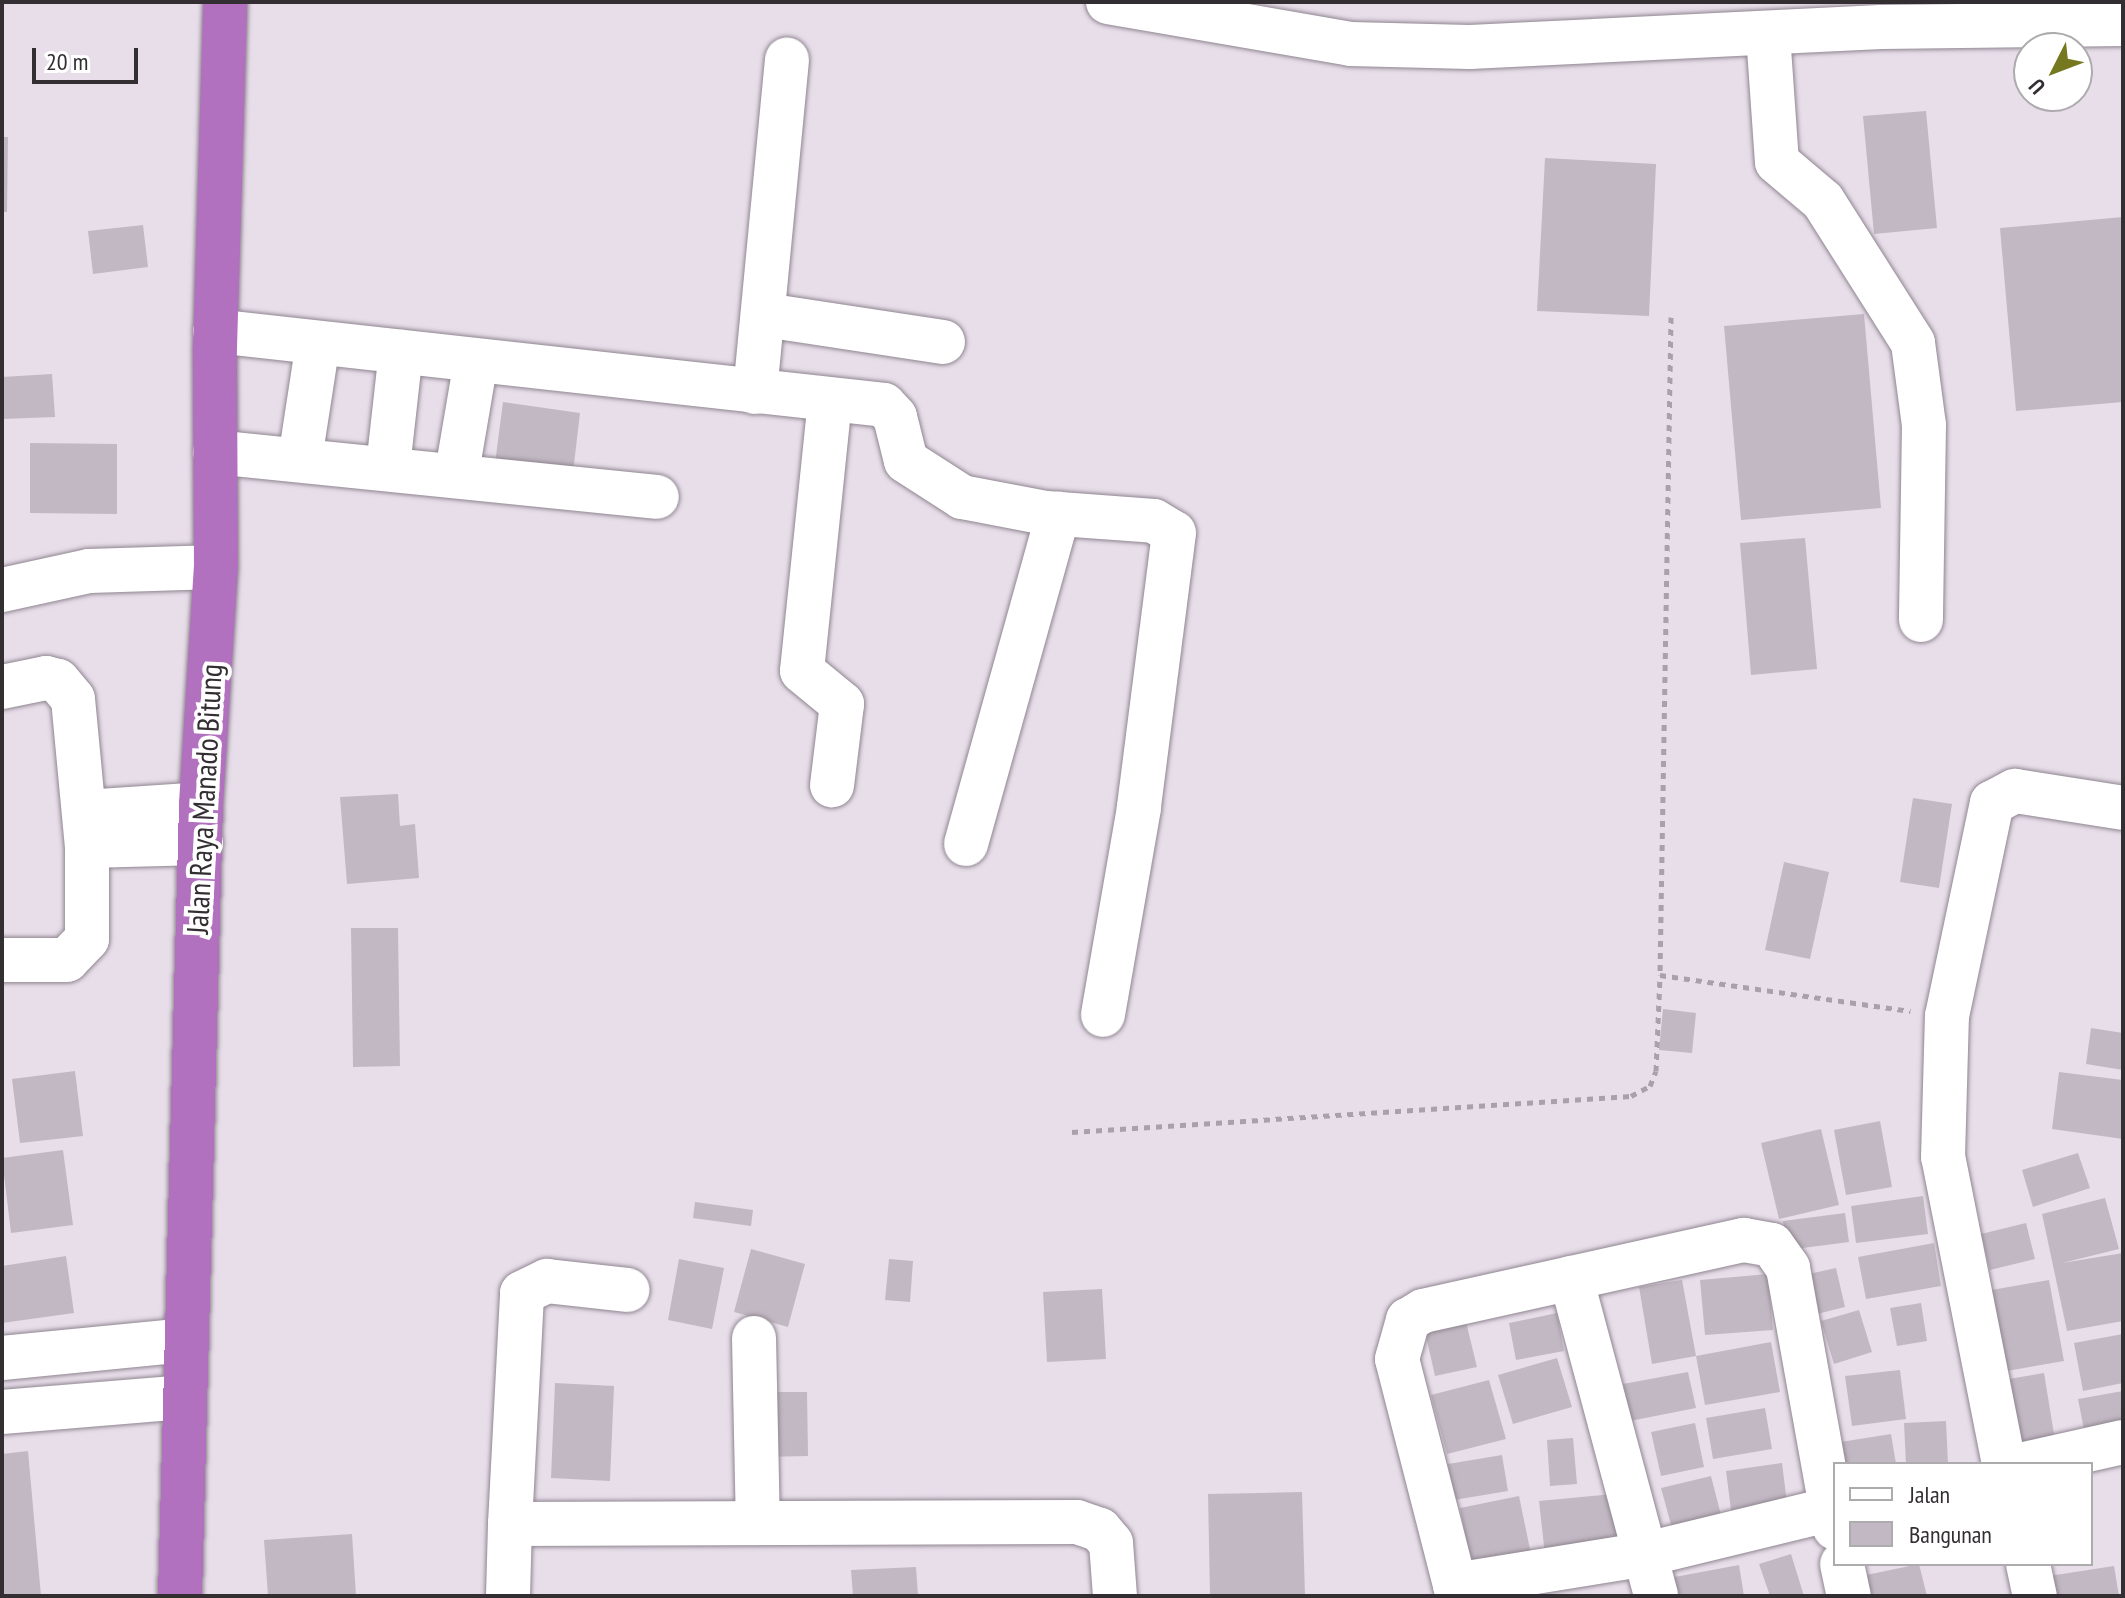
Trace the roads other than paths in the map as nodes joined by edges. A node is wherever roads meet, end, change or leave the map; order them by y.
1 (225, 2) edge
2 (1108, 2) edge
3 (1245, 14) edge
4 (2123, 24) edge
5 (1768, 34) junction
6 (787, 60) dead end
7 (765, 315) junction
8 (215, 331) junction
9 (943, 342) dead end
10 (318, 343) junction
11 (401, 352) junction
12 (476, 361) junction
13 (755, 392) junction
14 (830, 400) junction
15 (215, 452) junction
16 (300, 459) junction
17 (388, 467) junction
18 (457, 472) junction
19 (657, 497) dead end
20 (1058, 514) junction
21 (216, 567) junction
22 (2, 590) edge
23 (1921, 620) dead end
24 (2, 687) edge
25 (832, 785) dead end
26 (2123, 808) edge
27 (201, 823) junction
28 (86, 829) junction
29 (966, 844) dead end
30 (2, 960) edge
31 (1103, 1015) dead end
32 (1571, 1278) junction
33 (627, 1290) dead end
34 (754, 1338) dead end
35 (185, 1340) junction
36 (2, 1358) edge
37 (183, 1397) junction
38 (2, 1412) edge
39 (2123, 1442) edge
40 (2004, 1462) edge
41 (2034, 1462) edge
42 (1833, 1510) edge
43 (1833, 1515) edge
44 (758, 1523) junction
45 (510, 1524) junction
46 (1647, 1554) junction
47 (1842, 1566) edge
48 (2028, 1566) edge
49 (1456, 1591) edge
50 (180, 1596) edge
51 (508, 1596) edge
52 (1115, 1596) edge
53 (1656, 1596) edge
54 (1849, 1596) edge
55 (2035, 1596) edge

1 - 8 highway, Jalan Raya Manado Bitung
2 - 3 street
3 - 5 street
4 - 5 street
5 - 23 street
6 - 7 street
7 - 9 street
7 - 13 street
8 - 10 street
8 - 15 highway, Jalan Raya Manado Bitung
10 - 11 street
10 - 16 street
11 - 12 street
11 - 17 street
12 - 13 street
12 - 18 street
13 - 14 street
14 - 20 street
14 - 25 street
15 - 16 street
15 - 21 highway, Jalan Raya Manado Bitung
16 - 17 street
17 - 18 street
18 - 19 street
20 - 29 street
20 - 31 street
21 - 22 street
21 - 27 highway, Jalan Raya Manado Bitung
24 - 28 street
26 - 40 street
27 - 28 street
27 - 35 highway, Jalan Raya Manado Bitung
28 - 30 street
32 - 42 street
32 - 46 street
32 - 49 street
33 - 45 street
34 - 44 street
35 - 36 street
35 - 37 highway, Jalan Raya Manado Bitung
37 - 38 street
37 - 50 highway, Jalan Raya Manado Bitung
39 - 41 street
43 - 46 street
44 - 45 street
44 - 52 street
45 - 51 street
46 - 49 street
46 - 53 street
47 - 54 street
48 - 55 street

